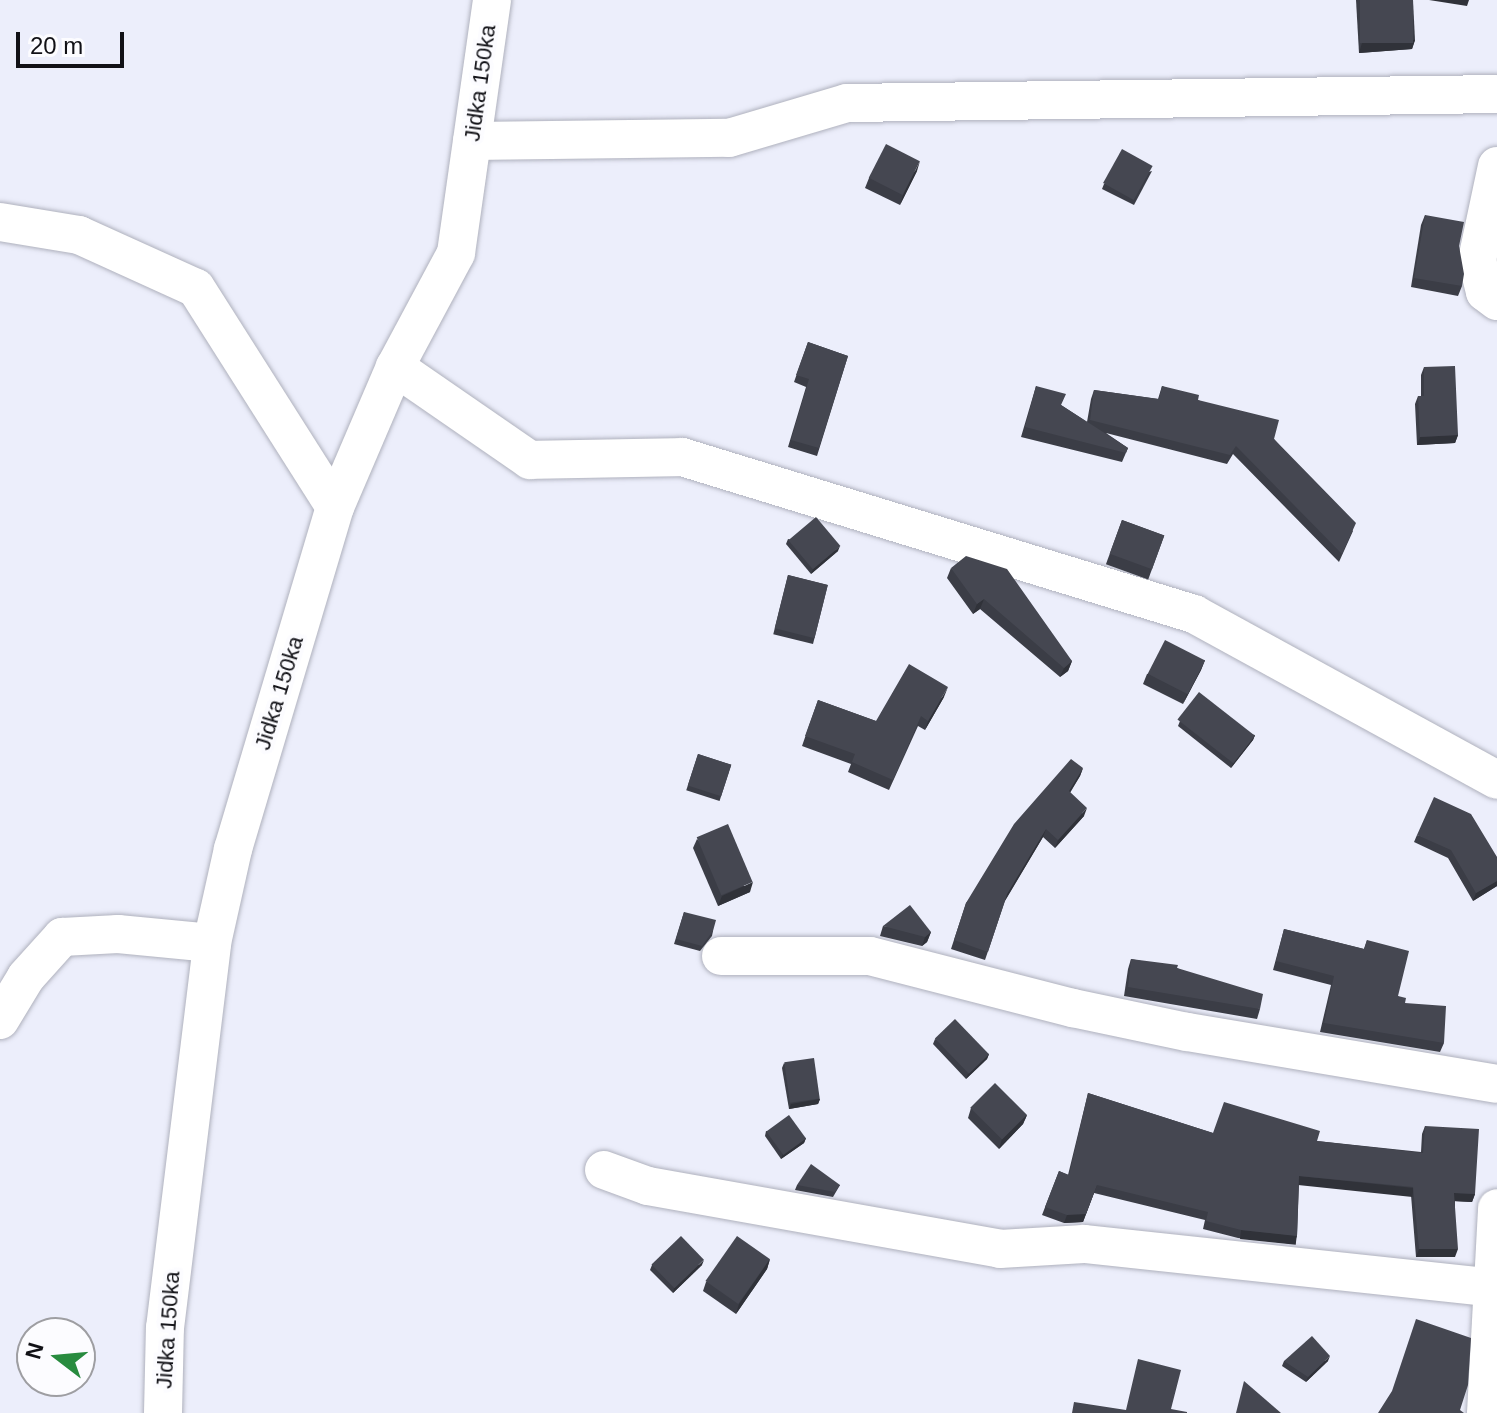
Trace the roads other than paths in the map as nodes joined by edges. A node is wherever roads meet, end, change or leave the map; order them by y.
1 (492, 0) edge
2 (1497, 94) edge
3 (472, 141) junction
4 (1497, 166) edge
5 (0, 222) edge
6 (1497, 301) edge
7 (395, 367) junction
8 (335, 507) junction
9 (1497, 780) edge
10 (212, 943) junction
11 (721, 956) dead end
12 (0, 1020) edge
13 (1497, 1084) edge
14 (604, 1170) dead end
15 (1497, 1208) edge
16 (1494, 1288) edge
17 (163, 1413) edge
18 (1486, 1413) edge

1 - 3 street, Jidka 150ka
2 - 3 street
3 - 7 street, Jidka 150ka
4 - 6 street
5 - 8 street
7 - 8 street, Jidka 150ka
7 - 9 street
8 - 10 street, Jidka 150ka
10 - 12 street
10 - 17 street, Jidka 150ka
11 - 13 street
14 - 16 street
15 - 16 street
16 - 18 street

